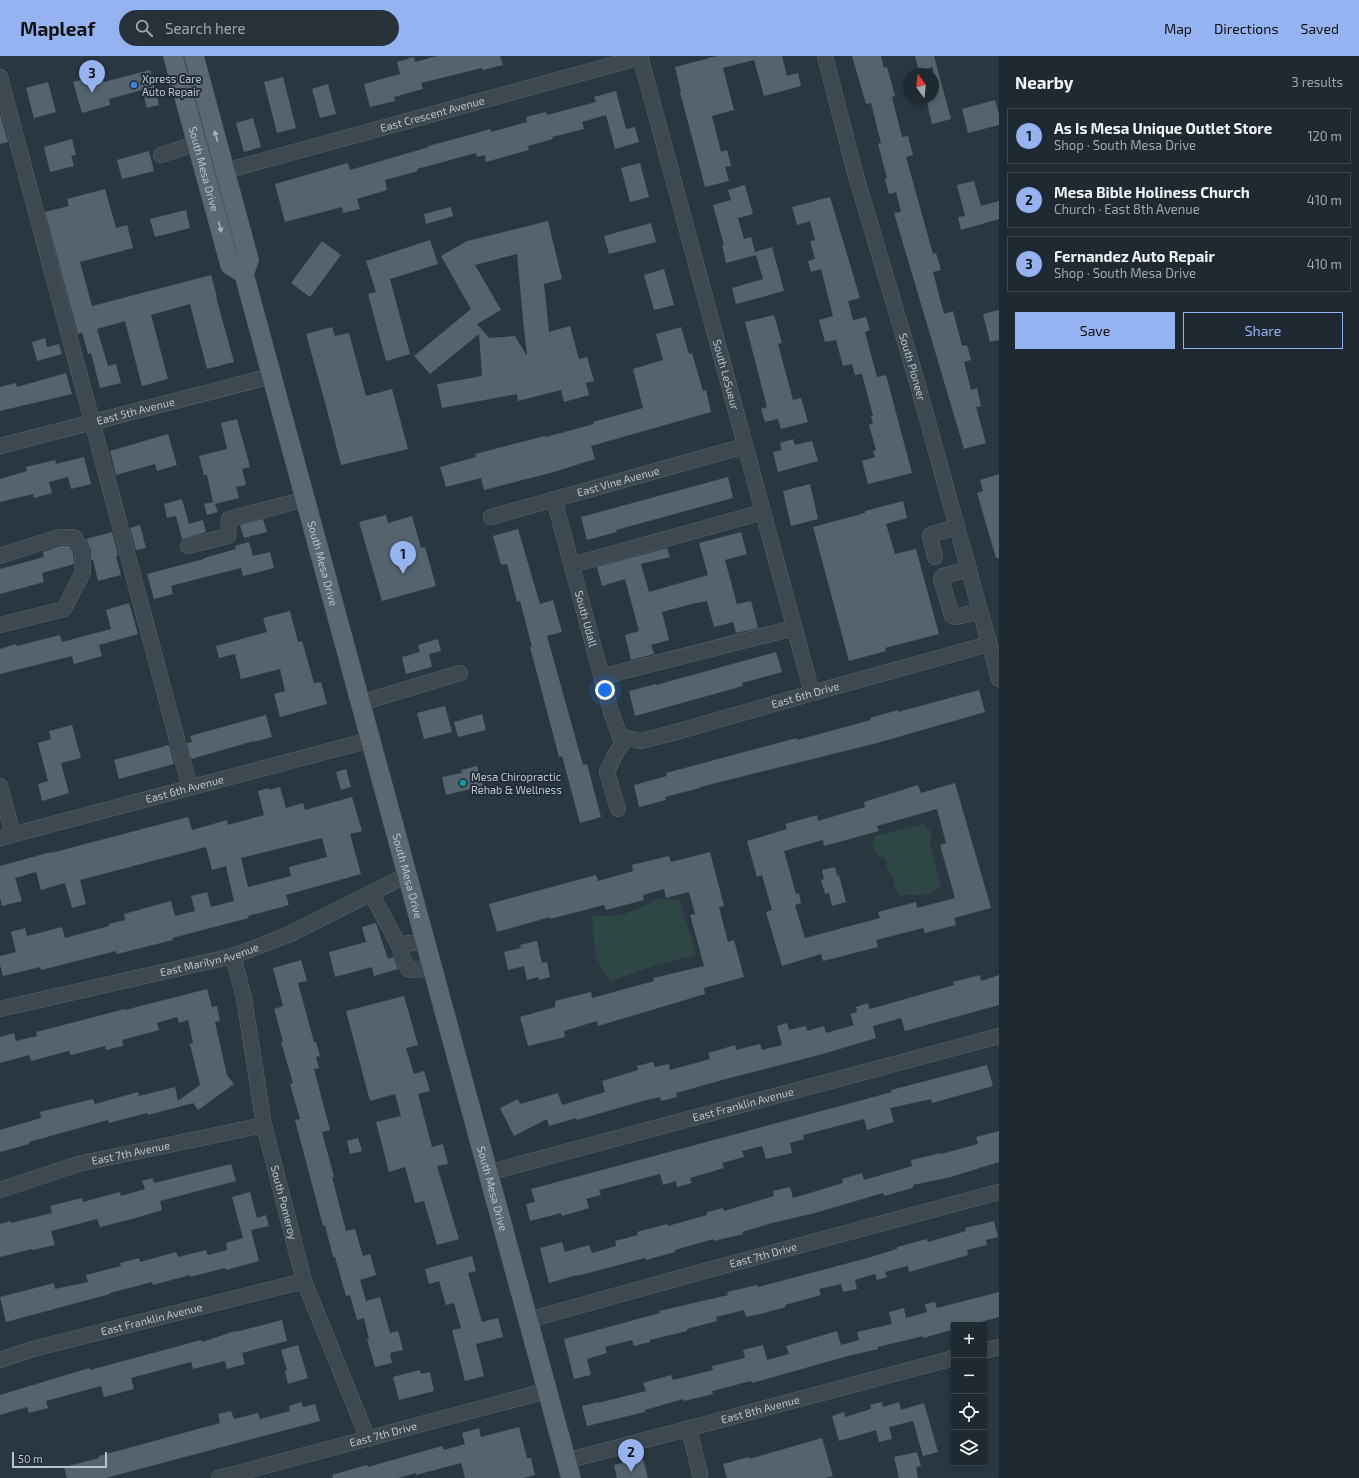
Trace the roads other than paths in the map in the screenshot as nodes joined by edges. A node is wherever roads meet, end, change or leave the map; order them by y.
1 (173, 56) edge
2 (194, 56) edge
3 (825, 56) edge
4 (641, 57) edge
5 (0, 77) edge
6 (197, 143) junction
7 (161, 155) dead end
8 (225, 171) junction
9 (244, 274) junction
10 (272, 376) junction
11 (92, 423) junction
12 (0, 446) edge
13 (745, 446) junction
14 (306, 499) junction
15 (554, 500) junction
16 (763, 512) junction
17 (492, 517) dead end
18 (957, 527) junction
19 (188, 546) dead end
20 (0, 556) edge
21 (935, 557) dead end
22 (572, 565) junction
23 (969, 569) junction
24 (980, 611) junction
25 (0, 625) edge
26 (794, 628) junction
27 (989, 644) junction
28 (460, 673) dead end
29 (601, 677) junction
30 (999, 679) edge
31 (812, 693) junction
32 (360, 703) junction
33 (623, 738) junction
34 (370, 740) junction
35 (0, 786) edge
36 (190, 788) junction
37 (618, 809) dead end
38 (7, 836) edge
39 (407, 875) junction
40 (371, 893) junction
41 (425, 942) junction
42 (398, 943) junction
43 (233, 956) junction
44 (432, 968) junction
45 (0, 1009) edge
46 (999, 1036) edge
47 (264, 1125) junction
48 (487, 1173) junction
49 (0, 1190) edge
50 (999, 1192) edge
51 (304, 1281) junction
52 (528, 1320) junction
53 (999, 1347) edge
54 (987, 1349) edge
55 (951, 1359) edge
56 (0, 1360) edge
57 (546, 1391) junction
58 (689, 1429) junction
59 (368, 1439) junction
60 (568, 1470) edge
61 (700, 1474) dead end
62 (219, 1478) edge

1 - 6 main road, South Mesa Drive
8 -> 2 main road, South Mesa Drive
3 - 18 street, South Pioneer
4 - 8 street, East Crescent Avenue
4 - 13 street, South LeSueur
5 - 11 street
6 - 7 street
6 -> 9 main road, South Mesa Drive
8 - 9 main road, South Mesa Drive
9 - 10 main road, South Mesa Drive
10 - 11 street, East 5th Avenue
10 - 14 main road, South Mesa Drive
11 - 12 street, East 5th Avenue
11 - 36 street
13 - 15 street, East Vine Avenue
13 - 16 street, South LeSueur
14 - 19 street
14 - 32 main road, South Mesa Drive
15 - 17 street, East Vine Avenue
15 - 22 street, South Udall
16 - 22 street
16 - 26 street, South LeSueur
18 - 21 street
18 - 23 street, South Pioneer
20 - 25 street
22 - 29 street, South Udall
23 - 24 street, South Pioneer
23 - 24 street
24 - 27 street, South Pioneer
26 - 29 street
26 - 31 street, South LeSueur
27 - 30 street, South Pioneer
27 - 31 street, East 6th Drive
28 - 32 street
29 - 33 street, South Udall
31 - 33 street, East 6th Drive
32 - 34 main road, South Mesa Drive
33 - 37 street
34 - 36 street, East 6th Avenue
34 - 39 main road, South Mesa Drive
35 - 38 street
36 - 38 street, East 6th Avenue
39 - 40 street, East Marilyn Avenue
39 - 41 main road, South Mesa Drive
40 - 42 street
40 - 43 street, East Marilyn Avenue
41 - 42 street
41 - 44 main road, South Mesa Drive
42 - 44 street
43 - 45 street, East Marilyn Avenue
43 - 47 street, South Pomeroy
44 - 48 main road, South Mesa Drive
46 - 48 street, East Franklin Avenue
47 - 49 street, East 7th Avenue
47 - 51 street, South Pomeroy
48 - 52 main road, South Mesa Drive
50 - 52 street, East 7th Drive
51 - 56 street, East Franklin Avenue
51 - 59 street, South Pomeroy
52 - 57 main road, South Mesa Drive
53 - 54 street
55 - 58 street, East 8th Avenue
57 - 59 street, East 7th Drive
57 - 60 main road, South Mesa Drive
58 - 60 street, East 8th Avenue
58 - 61 street
59 - 62 street, East 7th Drive

